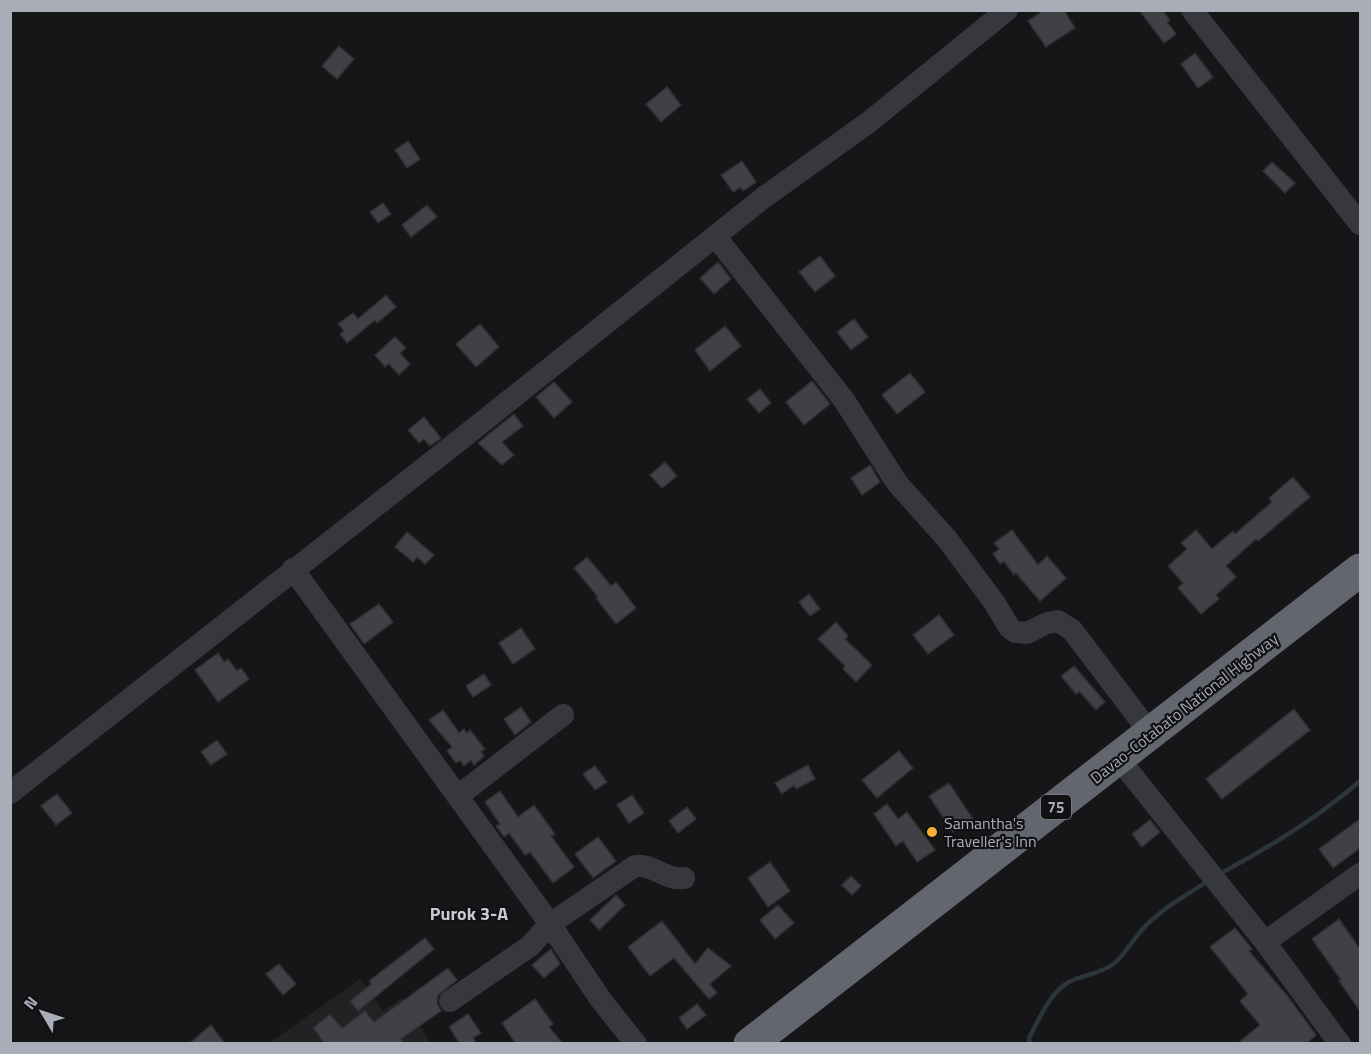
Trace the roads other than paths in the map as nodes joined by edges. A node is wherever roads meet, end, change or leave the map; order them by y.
1 (1008, 10) edge
2 (1192, 10) edge
3 (1360, 224) edge
4 (715, 236) junction
5 (293, 569) junction
6 (1360, 570) edge
7 (563, 715) dead end
8 (1151, 734) junction
9 (1119, 759) junction
10 (10, 793) edge
11 (458, 796) junction
12 (1360, 874) edge
13 (684, 878) dead end
14 (550, 924) junction
15 (1265, 942) junction
16 (450, 1001) dead end
17 (758, 1041) edge
18 (636, 1044) edge
19 (1340, 1044) edge

1 - 4 street
2 - 3 street
4 - 5 street
4 - 8 street
5 - 10 street
5 - 11 street
6 - 8 highway, Davao-Cotabato National Highway / 75
7 - 11 street
8 - 9 highway, Davao-Cotabato National Highway / 75
9 - 15 street
9 - 17 highway, Davao-Cotabato National Highway / 75
11 - 14 street
12 - 15 street
13 - 14 street
14 - 16 street
14 - 18 street
15 - 19 street

